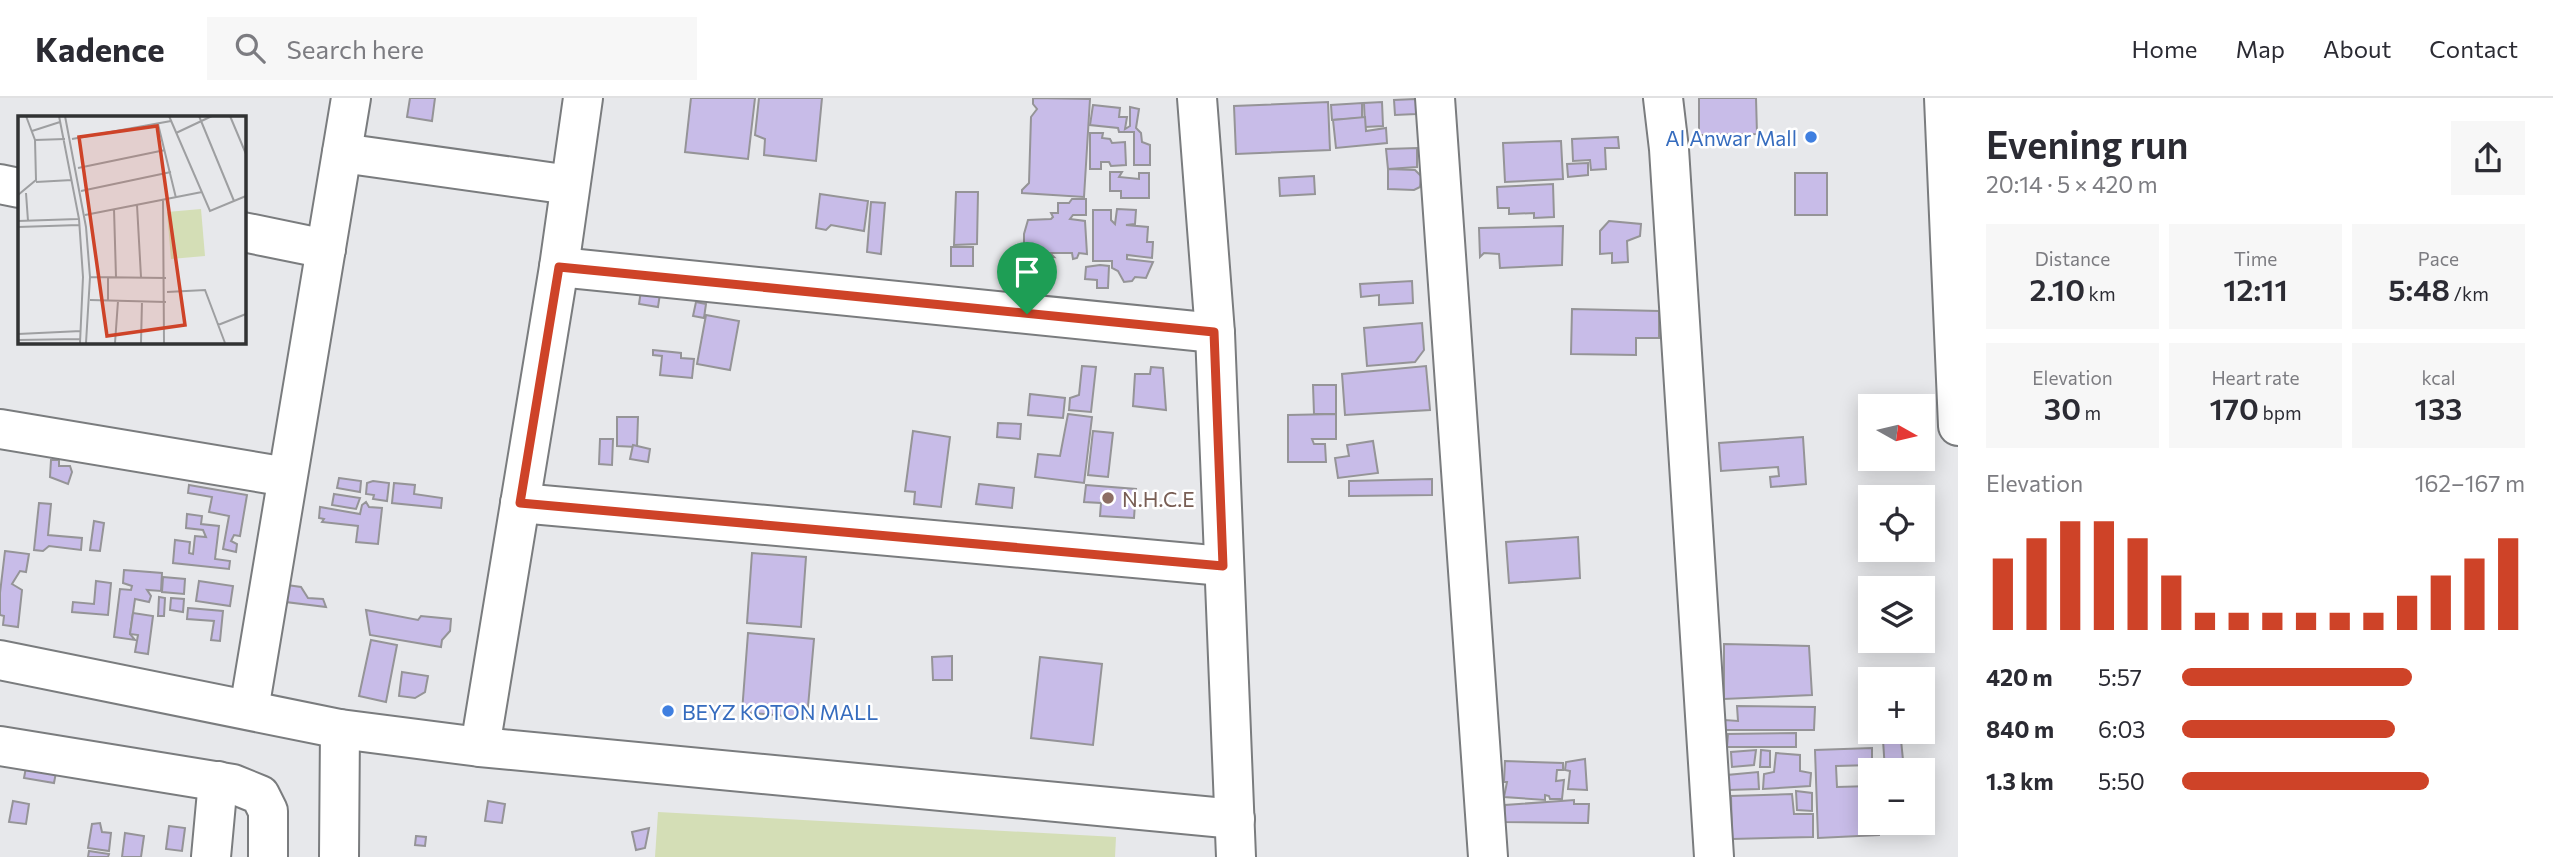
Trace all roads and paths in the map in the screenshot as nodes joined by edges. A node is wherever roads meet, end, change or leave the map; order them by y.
1 (351, 98) edge
2 (583, 98) edge
3 (1197, 98) edge
4 (1436, 98) edge
5 (1663, 98) edge
6 (1944, 98) edge
7 (342, 153) junction
8 (0, 184) edge
9 (570, 186) junction
10 (18, 188) edge
11 (245, 232) edge
12 (326, 248) junction
13 (559, 267) junction
14 (1214, 332) junction
15 (1958, 426) edge
16 (0, 429) edge
17 (287, 478) junction
18 (520, 503) junction
19 (1223, 566) junction
20 (0, 660) edge
21 (248, 710) junction
22 (340, 729) junction
23 (0, 746) edge
24 (480, 747) junction
25 (218, 781) junction
26 (1235, 819) junction
27 (211, 857) edge
28 (268, 857) edge
29 (339, 857) edge
30 (1236, 857) edge
31 (1488, 857) edge
32 (1714, 857) edge

1 - 7 street
2 - 9 street
3 - 14 street
4 - 31 street
5 - 32 street
6 - 15 street
7 - 9 street
7 - 12 street
8 - 10 street
9 - 13 street
11 - 12 street
12 - 17 street
13 - 14 street
13 - 18 street
14 - 19 street
16 - 17 street
17 - 21 street
18 - 19 street
18 - 24 street
19 - 26 street
20 - 21 street
21 - 22 street
22 - 24 street
22 - 29 street
23 - 25 street
24 - 26 street
25 - 27 street
25 - 28 street
26 - 30 street

